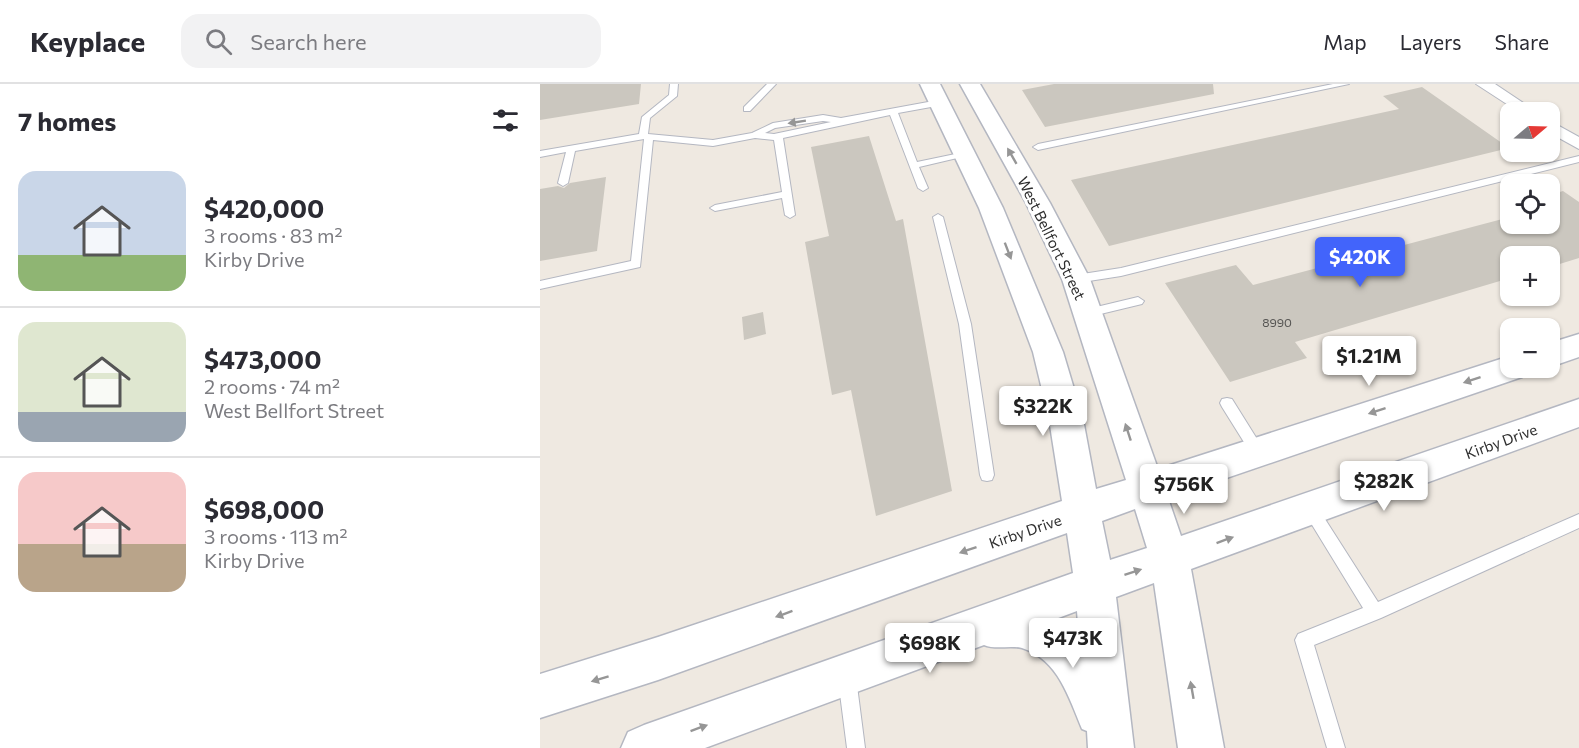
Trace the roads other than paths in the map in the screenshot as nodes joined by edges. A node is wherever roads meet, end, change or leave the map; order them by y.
1 (674, 84) edge
2 (772, 84) edge
3 (970, 84) edge
4 (1345, 84) edge
5 (1484, 84) edge
6 (935, 93) edge
7 (1513, 102) edge
8 (747, 110) dead end
9 (893, 111) junction
10 (841, 121) junction
11 (1560, 132) edge
12 (755, 135) junction
13 (646, 136) junction
14 (778, 136) junction
15 (1579, 144) edge
16 (1038, 147) dead end
17 (571, 149) junction
18 (540, 154) edge
19 (965, 155) junction
20 (1579, 159) edge
21 (914, 165) junction
22 (563, 183) dead end
23 (923, 188) dead end
24 (787, 194) junction
25 (1038, 202) junction
26 (716, 208) dead end
27 (992, 208) junction
28 (790, 215) dead end
29 (938, 217) dead end
30 (1076, 279) junction
31 (540, 285) edge
32 (1138, 301) dead end
33 (1088, 314) junction
34 (1579, 345) edge
35 (1560, 352) edge
36 (1500, 372) edge
37 (1227, 403) dead end
38 (1579, 413) edge
39 (1257, 451) junction
40 (987, 475) dead end
41 (1146, 487) junction
42 (1311, 510) junction
43 (1083, 512) junction
44 (1579, 522) edge
45 (1170, 560) junction
46 (1095, 584) junction
47 (1375, 612) junction
48 (973, 628) junction
49 (846, 673) junction
50 (540, 696) edge
51 (1110, 743) edge
52 (644, 748) edge
53 (856, 748) edge
54 (1201, 748) edge
55 (1336, 748) edge

1 - 13 lane
2 - 8 lane
25 -> 3 main road, West Bellfort Street
4 - 16 lane
5 - 7 street
6 - 9 lane
6 - 19 main road
9 - 10 lane
9 - 21 lane
10 -> 12 lane
10 - 14 lane
11 - 15 street
12 - 13 lane
12 - 14 lane
13 - 17 lane
13 - 31 lane
14 - 24 lane
17 - 18 lane
17 - 22 lane
19 - 21 lane
19 - 27 main road
20 - 30 lane
21 - 23 lane
24 - 26 lane
24 - 28 lane
25 - 27 main road
25 - 30 main road, West Bellfort Street
27 -> 43 main road
29 - 40 lane
30 - 33 main road, West Bellfort Street
32 - 33 lane
41 -> 33 main road, West Bellfort Street
34 - 35 main road
36 -> 39 main road, Kirby Drive
37 - 39 lane
38 - 42 main road, Kirby Drive
39 - 41 main road, Kirby Drive
41 - 43 main road, Kirby Drive
41 - 45 main road, West Bellfort Street
45 -> 42 main road, Kirby Drive
42 - 47 lane
43 - 46 main road
43 -> 50 main road, Kirby Drive
44 - 47 lane
46 -> 45 main road, Kirby Drive
54 -> 45 main road, West Bellfort Street
46 - 48 main road, Kirby Drive
46 - 51 main road
47 - 55 lane
48 - 49 main road, Kirby Drive
48 - 51 main road
52 -> 49 main road, Kirby Drive
49 - 53 lane

